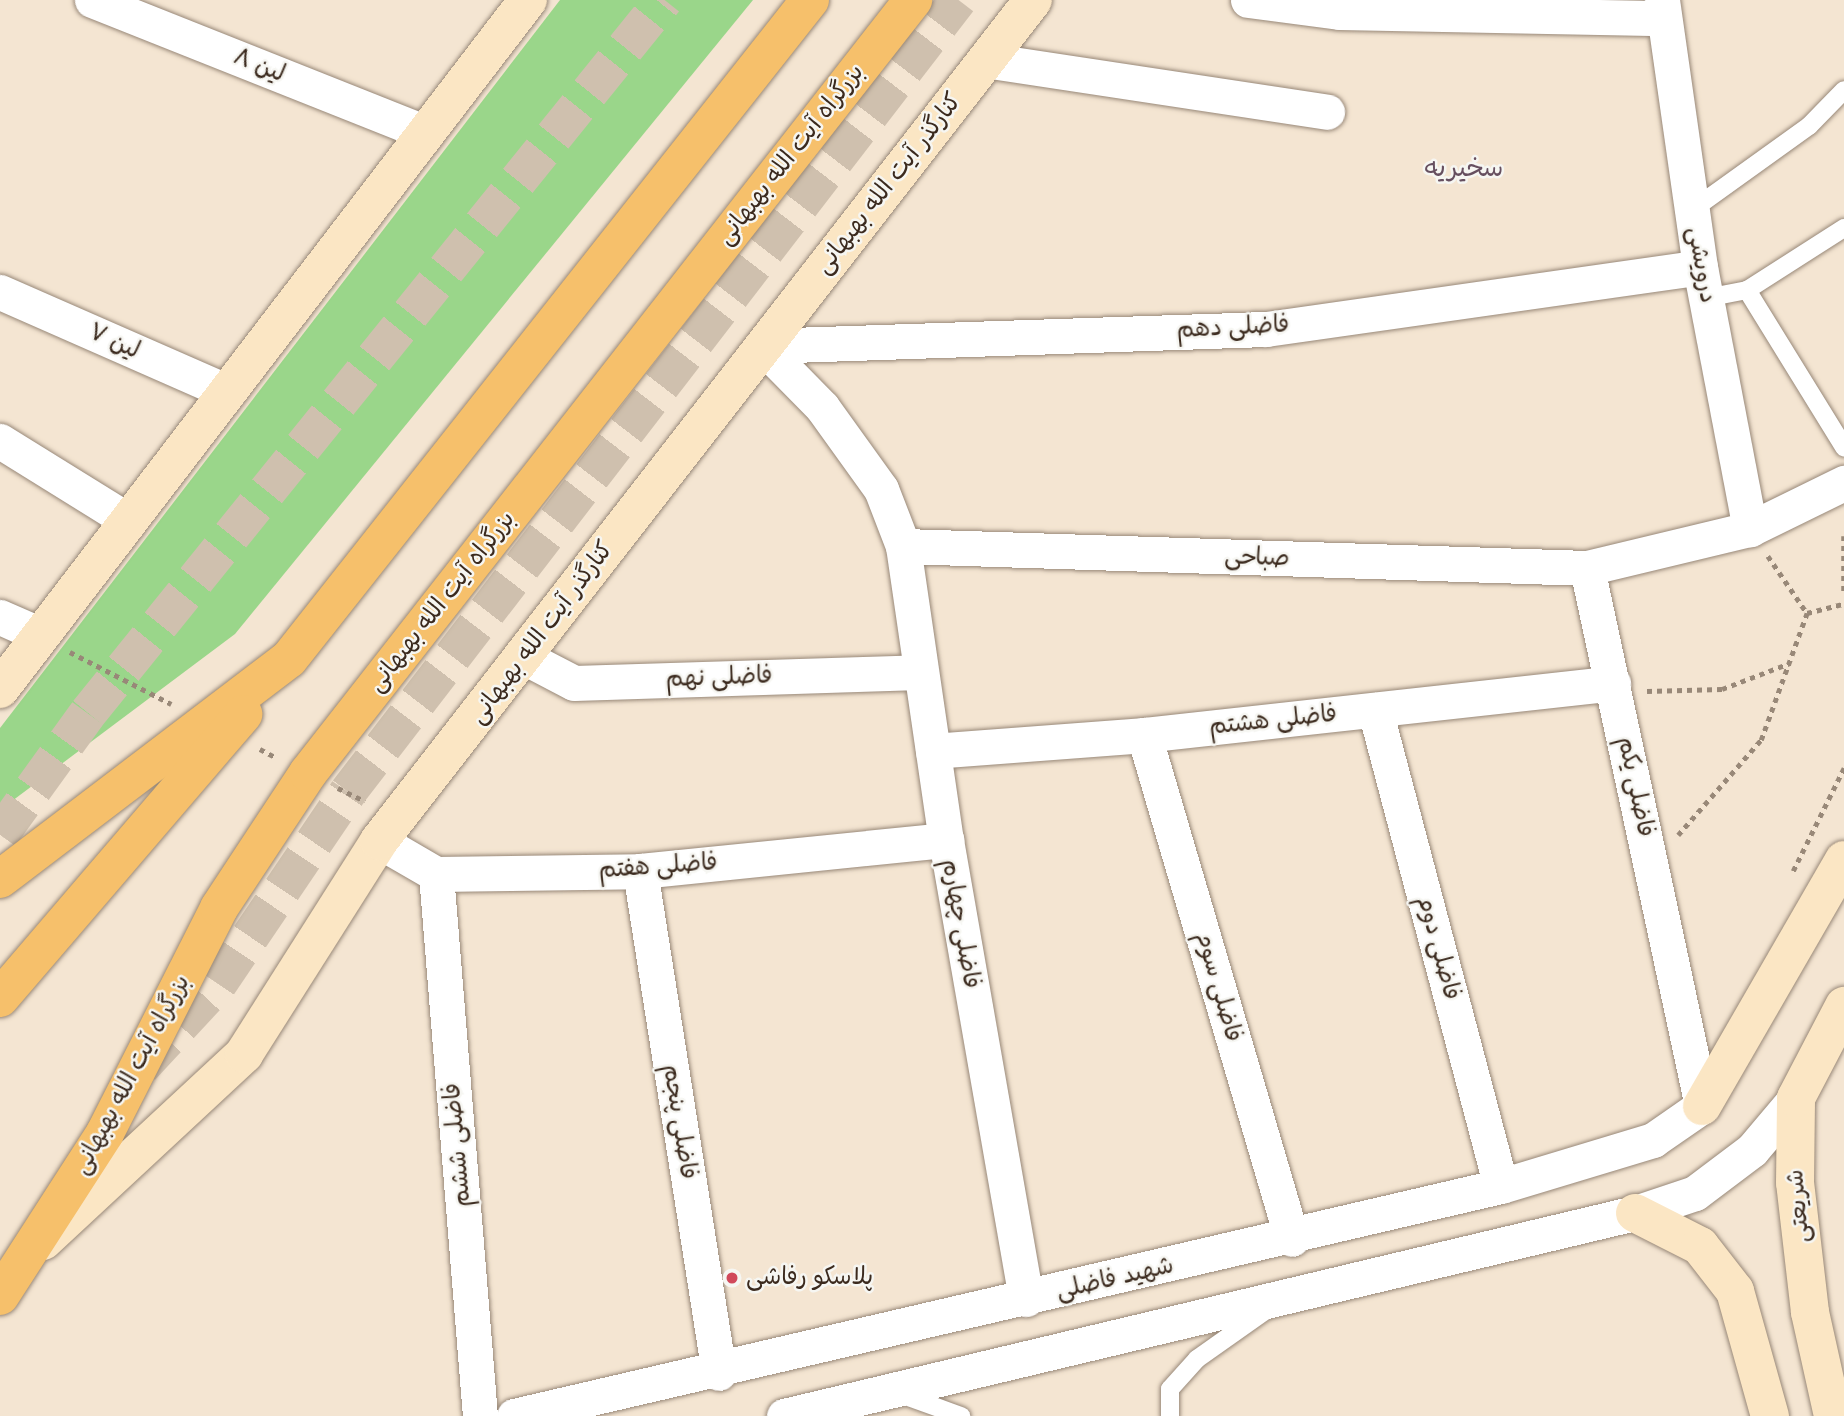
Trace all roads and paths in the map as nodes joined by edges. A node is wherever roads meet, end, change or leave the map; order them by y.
1 (92, 0) edge
2 (528, 0) edge
3 (810, 0) edge
4 (913, 0) edge
5 (1033, 0) edge
6 (1248, 0) edge
7 (1340, 6) edge
8 (1663, 9) edge
9 (985, 60) junction
10 (1844, 90) edge
11 (1327, 112) dead end
12 (426, 133) junction
13 (1692, 209) junction
14 (1844, 228) edge
15 (1703, 282) junction
16 (1747, 290) junction
17 (0, 292) edge
18 (762, 346) junction
19 (228, 392) junction
20 (0, 442) edge
21 (1844, 447) edge
22 (1844, 483) edge
23 (130, 521) junction
24 (1750, 529) junction
25 (1844, 536) edge
26 (903, 546) junction
27 (1587, 568) junction
28 (1844, 595) edge
29 (1844, 604) edge
30 (1807, 613) junction
31 (0, 617) edge
32 (41, 635) junction
33 (524, 657) junction
34 (289, 659) junction
35 (1791, 663) junction
36 (920, 672) junction
37 (1613, 683) junction
38 (0, 689) edge
39 (1376, 710) junction
40 (1144, 735) junction
41 (933, 751) junction
42 (946, 840) junction
43 (379, 841) junction
44 (1650, 855) junction
45 (1844, 860) edge
46 (640, 871) junction
47 (436, 874) junction
48 (0, 879) edge
49 (0, 998) edge
50 (1685, 1005) junction
51 (1844, 1006) edge
52 (1762, 1009) junction
53 (1834, 1048) edge
54 (1796, 1098) junction
55 (1702, 1106) junction
56 (1501, 1186) junction
57 (1635, 1213) junction
58 (1292, 1239) junction
59 (36, 1247) junction
60 (1294, 1290) junction
61 (0, 1296) edge
62 (1027, 1299) junction
63 (719, 1373) junction
64 (886, 1391) junction
65 (480, 1416) edge
66 (514, 1416) edge
67 (784, 1416) edge
68 (961, 1416) edge
69 (1170, 1416) edge
70 (1770, 1416) edge
71 (1833, 1416) edge

1 - 12 street, لین ۸
2 - 12 main road
3 - 34 highway
4 - 59 highway, بزرگراه آیت الله بهبهانی
5 - 9 main road, کنارگذر آیت الله بهبهانی
6 - 7 street
7 - 8 street
8 - 13 street, درویشی
9 - 11 street
9 - 18 main road, کنارگذر آیت الله بهبهانی
10 - 13 lane
12 - 19 main road
13 - 15 street, درویشی
14 - 16 lane
15 - 16 lane
15 - 18 street, فاضلی دهم
15 - 24 street, درویشی
16 - 21 lane
17 - 19 street, لین ۷
18 - 26 street
18 - 33 main road, کنارگذر آیت الله بهبهانی
19 - 23 main road
20 - 23 street
22 - 24 street, صباحی
23 - 32 main road
24 - 27 street, صباحی
24 - 30 path
25 - 28 path
26 - 27 street, صباحی
26 - 36 street, فاضلی چهارم
27 - 37 street, فاضلی یکم
29 - 30 path
30 - 35 path
31 - 32 street
32 - 38 main road
33 - 36 street, فاضلی نهم
33 - 43 main road, کنارگذر آیت الله بهبهانی
34 - 48 highway
34 - 49 highway
35 - 37 path
35 - 44 path
36 - 41 street, فاضلی چهارم
37 - 39 street, فاضلی هشتم
37 - 44 street, فاضلی یکم
39 - 40 street, فاضلی هشتم
39 - 56 street, فاضلی دوم
40 - 41 street, فاضلی هشتم
40 - 58 street, فاضلی سوم
41 - 42 street, فاضلی چهارم
42 - 46 street, فاضلی هفتم
42 - 62 street, فاضلی چهارم
43 - 47 street
43 - 59 main road, کنارگذر آیت الله بهبهانی
44 - 50 street, فاضلی یکم
45 - 52 main road
46 - 47 street, فاضلی هفتم
46 - 63 street, فاضلی پنجم
47 - 65 street, فاضلی ششم
50 - 52 street
50 - 55 street, فاضلی یکم
51 - 53 main road, شریعتی
52 - 55 main road
53 - 54 main road, شریعتی
54 - 57 street
54 - 71 main road, شریعتی
55 - 56 street, شهید فاضلی
56 - 58 street, شهید فاضلی
57 - 60 street
57 - 70 main road
58 - 62 street, شهید فاضلی
59 - 61 highway, بزرگراه آیت الله بهبهانی
60 - 64 street
60 - 69 lane
62 - 63 street, شهید فاضلی
63 - 66 street, شهید فاضلی
64 - 67 street
64 - 68 lane

